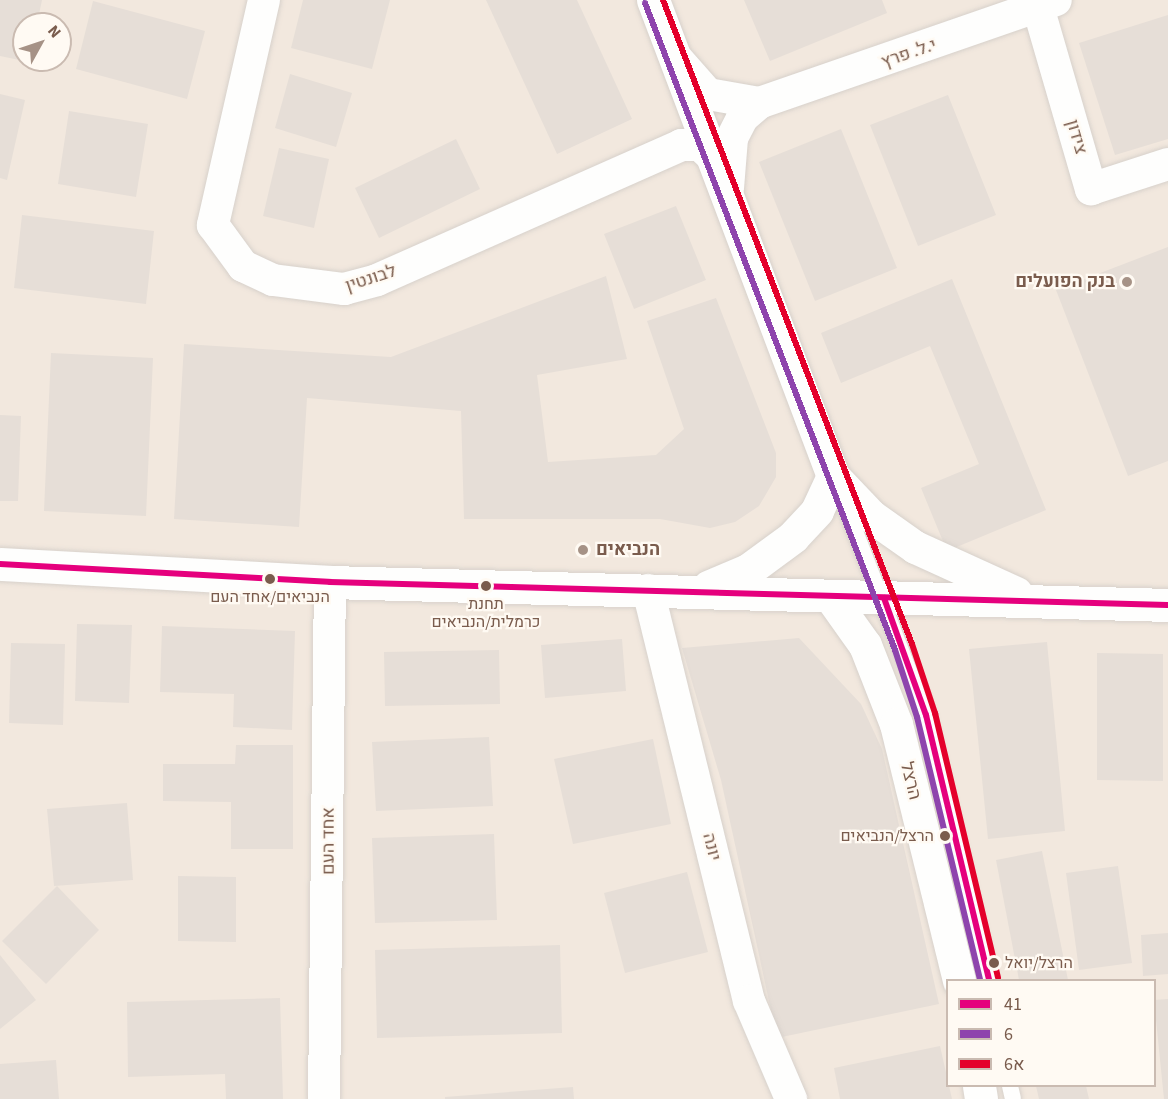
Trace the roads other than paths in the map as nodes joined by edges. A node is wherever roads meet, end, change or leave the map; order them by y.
1 (264, 0) edge
2 (652, 0) edge
3 (1047, 3) edge
4 (674, 55) junction
5 (759, 103) junction
6 (716, 160) junction
7 (1168, 165) edge
8 (728, 190) junction
9 (833, 477) junction
10 (0, 564) edge
11 (330, 582) junction
12 (698, 589) junction
13 (648, 590) junction
14 (831, 596) junction
15 (884, 597) junction
16 (1037, 602) junction
17 (1168, 605) edge
18 (959, 979) edge
19 (989, 979) edge
20 (324, 1099) edge
21 (791, 1099) edge

1 - 6 street, לבונטין
2 - 4 street
3 - 5 street, י.ל. פרץ
3 - 7 street, צידון
4 - 5 street, י.ל. פרץ
4 - 6 street
5 - 8 street, י.ל. פרץ
6 - 8 street
8 - 9 street
9 - 12 street
9 - 15 lane
9 - 16 street
10 - 11 street
11 - 13 street
11 - 20 street, אחד העם
12 - 13 street
12 - 14 street
13 - 21 street, יונה
14 - 15 street
14 - 18 street, הרצל
15 - 16 street
15 - 19 lane
16 - 17 street

